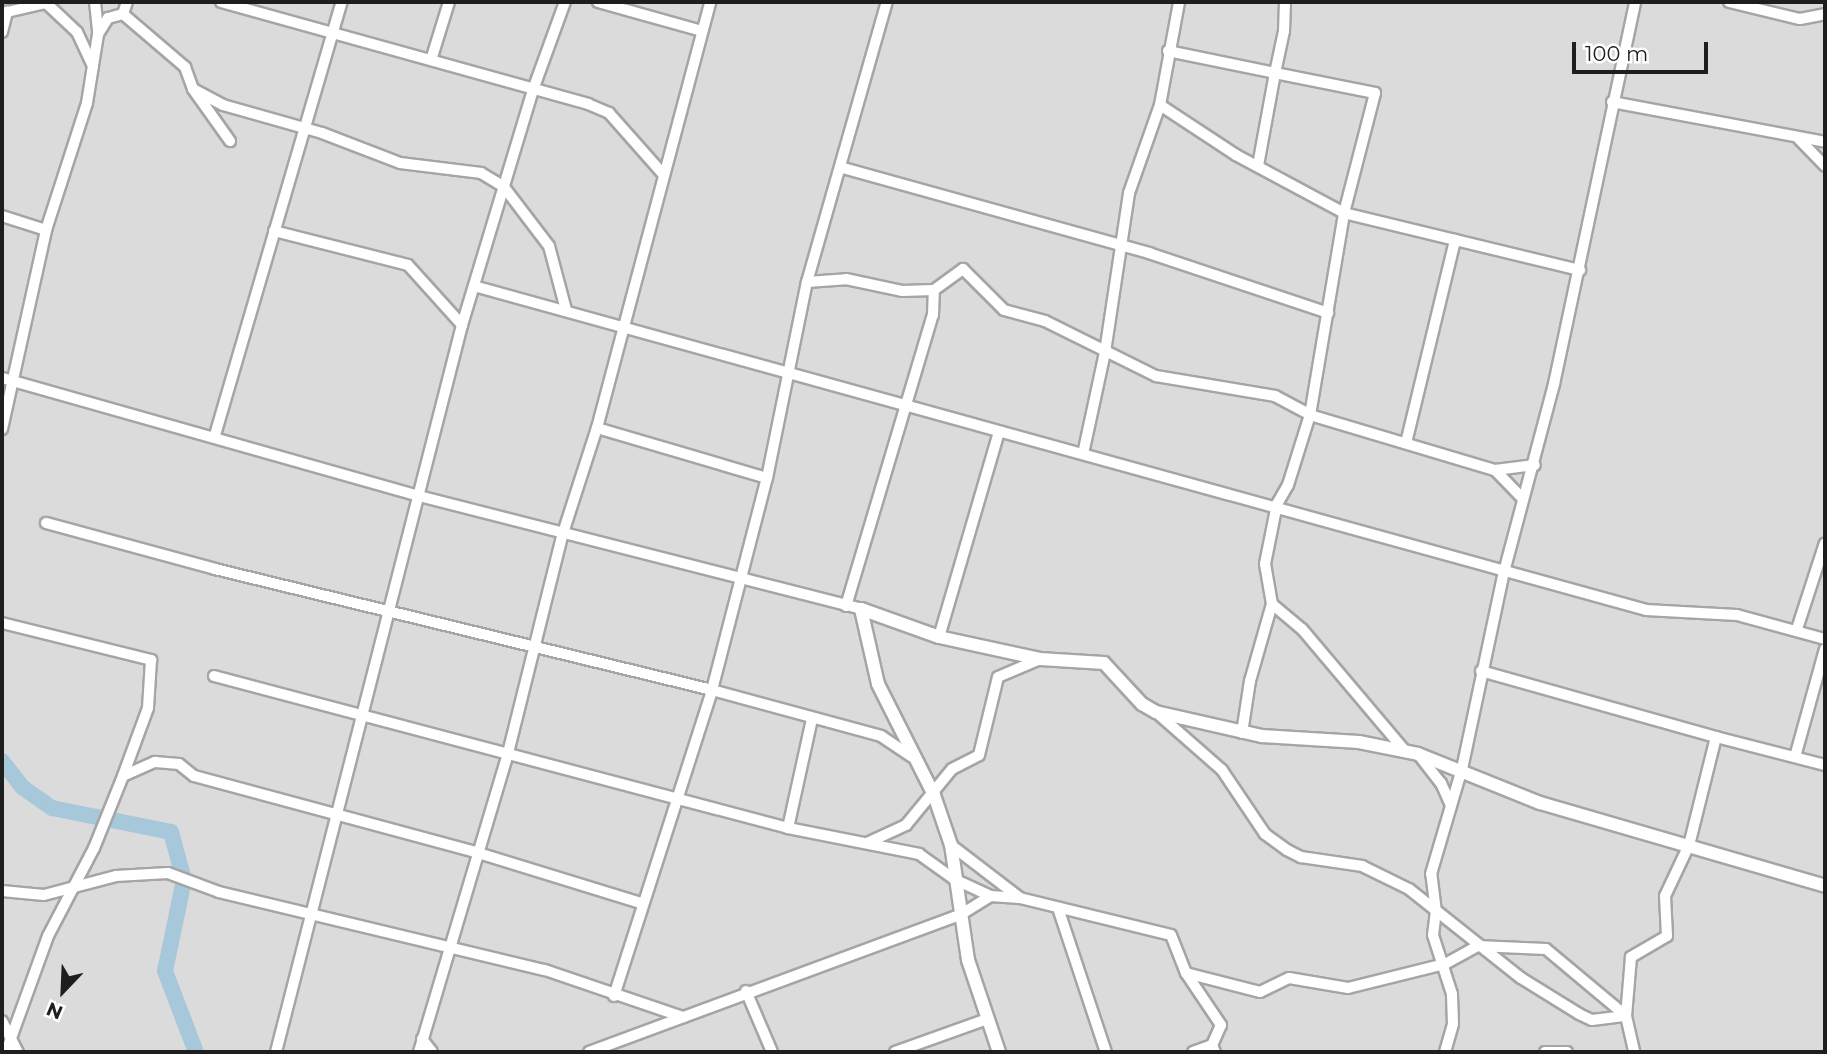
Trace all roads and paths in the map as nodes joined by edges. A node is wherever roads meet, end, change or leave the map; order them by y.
1 (94, 2) edge
2 (127, 2) edge
3 (221, 2) edge
4 (342, 2) edge
5 (449, 2) edge
6 (565, 2) edge
7 (598, 2) edge
8 (710, 2) edge
9 (887, 2) edge
10 (1179, 2) edge
11 (1284, 2) edge
12 (1635, 2) edge
13 (1729, 2) edge
14 (46, 3) edge
15 (123, 14) junction
16 (1825, 14) edge
17 (702, 31) junction
18 (2, 32) edge
19 (98, 34) junction
20 (333, 34) junction
21 (1168, 51) junction
22 (432, 57) junction
23 (93, 67) junction
24 (1275, 73) junction
25 (534, 87) junction
26 (193, 89) junction
27 (1612, 102) junction
28 (1160, 105) junction
29 (305, 128) junction
30 (1798, 139) junction
31 (230, 141) dead end
32 (1825, 142) edge
33 (1258, 166) junction
34 (1825, 166) edge
35 (842, 167) junction
36 (663, 174) junction
37 (504, 187) junction
38 (1344, 213) junction
39 (2, 216) edge
40 (47, 230) junction
41 (274, 231) junction
42 (1455, 240) junction
43 (1122, 248) junction
44 (1580, 270) junction
45 (807, 282) junction
46 (474, 286) junction
47 (934, 290) junction
48 (566, 310) junction
49 (1328, 313) junction
50 (462, 325) junction
51 (622, 325) junction
52 (1105, 352) junction
53 (789, 372) junction
54 (7, 379) edge
55 (904, 403) junction
56 (1310, 415) junction
57 (597, 428) junction
58 (2, 429) edge
59 (999, 432) junction
60 (215, 435) junction
61 (1406, 443) junction
62 (1083, 454) junction
63 (1535, 465) junction
64 (1494, 470) junction
65 (767, 478) junction
66 (419, 496) junction
67 (1522, 498) junction
68 (1277, 504) junction
69 (46, 523) dead end
70 (563, 533) junction
71 (1825, 543) edge
72 (1504, 572) junction
73 (738, 579) junction
74 (1272, 604) junction
75 (846, 606) junction
76 (861, 610) junction
77 (391, 612) junction
78 (2, 623) edge
79 (1797, 629) junction
80 (939, 636) junction
81 (1825, 639) edge
82 (534, 645) junction
83 (1825, 649) edge
84 (1040, 659) junction
85 (1481, 671) junction
86 (214, 676) dead end
87 (712, 690) junction
88 (1156, 712) junction
89 (362, 716) junction
90 (812, 719) junction
91 (1242, 733) junction
92 (1716, 737) junction
93 (508, 753) junction
94 (1412, 753) junction
95 (911, 756) junction
96 (1795, 757) junction
97 (1825, 765) edge
98 (1462, 769) junction
99 (123, 776) junction
100 (934, 795) junction
101 (678, 797) junction
102 (1451, 805) junction
103 (335, 816) junction
104 (789, 828) junction
105 (866, 843) junction
106 (951, 845) junction
107 (1689, 845) junction
108 (475, 852) junction
109 (954, 879) junction
110 (1825, 886) edge
111 (75, 887) junction
112 (2, 891) edge
113 (990, 896) junction
114 (1020, 898) junction
115 (641, 903) junction
116 (1059, 911) junction
117 (1436, 912) junction
118 (310, 914) junction
119 (960, 915) junction
120 (1477, 946) junction
121 (449, 950) junction
122 (1445, 964) junction
123 (1186, 973) junction
124 (746, 991) junction
125 (614, 996) junction
126 (1626, 1016) junction
127 (683, 1017) junction
128 (987, 1019) junction
129 (2, 1021) edge
130 (12, 1038) junction
131 (422, 1039) junction
132 (1214, 1049) edge
133 (6, 1052) edge
134 (18, 1052) edge
135 (276, 1052) edge
136 (419, 1052) edge
137 (432, 1052) edge
138 (589, 1052) edge
139 (772, 1052) edge
140 (895, 1052) edge
141 (999, 1052) edge
142 (1106, 1052) edge
143 (1193, 1052) edge
144 (1445, 1052) edge
145 (1546, 1052) edge
146 (1567, 1052) edge
147 (1634, 1052) edge

1 - 19 street
2 - 15 street
3 - 20 street
4 - 20 street
5 - 22 street
6 - 25 street
7 - 17 street
8 - 17 street
9 - 35 street
10 - 21 street
11 - 24 street
12 - 27 street
13 - 16 street
14 - 18 street
14 - 23 street
15 - 19 street
15 - 26 street
17 - 36 street
19 - 23 street
20 - 22 street
20 - 29 street
21 - 24 street
21 - 28 street
22 - 25 street
23 - 40 street
24 - 33 street
24 - 38 street
25 - 36 street
25 - 37 street
26 - 29 street
26 - 31 street
27 - 30 street
27 - 44 street
28 - 33 street
28 - 43 street
29 - 37 street
29 - 41 street
30 - 32 street
30 - 34 street
33 - 38 street
35 - 43 street
35 - 45 street
36 - 51 street
37 - 46 street
37 - 48 street
38 - 42 street
38 - 49 street
39 - 40 street
40 - 54 street
41 - 50 street
41 - 60 street
42 - 44 street
42 - 61 street
43 - 49 street
43 - 52 street
44 - 63 street
45 - 47 street
45 - 53 street
46 - 48 street
46 - 50 street
47 - 52 street
47 - 55 street
48 - 51 street
49 - 56 street
50 - 66 street
51 - 53 street
51 - 57 street
52 - 56 street
52 - 62 street
53 - 55 street
53 - 65 street
54 - 58 street
54 - 60 street
55 - 59 street
55 - 75 street
56 - 61 street
56 - 68 street
57 - 65 street
57 - 70 street
59 - 62 street
59 - 80 street
60 - 66 street
61 - 64 street
62 - 68 street
63 - 64 street
63 - 67 street
64 - 67 street
65 - 73 street
66 - 70 street
66 - 77 street
67 - 72 street
68 - 72 street
68 - 74 street
69 - 77 street
70 - 73 street
70 - 82 street
71 - 79 street
72 - 79 street
72 - 85 street
73 - 75 street
73 - 87 street
74 - 91 street
74 - 94 street
75 - 76 street
76 - 80 street
76 - 95 street
77 - 82 street
77 - 89 street
78 - 99 street
79 - 81 street
80 - 84 street
82 - 87 street
82 - 93 street
83 - 96 street
84 - 88 street
84 - 100 street
85 - 92 street
85 - 98 street
86 - 89 street
87 - 90 street
87 - 101 street
88 - 91 street
88 - 117 street
89 - 93 street
89 - 103 street
90 - 95 street
90 - 104 street
91 - 94 street
92 - 96 street
92 - 107 street
93 - 101 street
93 - 108 street
94 - 98 street
94 - 102 street
95 - 100 street
96 - 97 street
98 - 102 street
98 - 107 street
99 - 103 street
99 - 111 street
100 - 105 street
100 - 106 street
101 - 104 street
101 - 115 street
102 - 117 street
103 - 108 street
103 - 118 street
104 - 105 street
105 - 109 street
106 - 109 street
106 - 114 street
107 - 110 street
107 - 126 street
108 - 115 street
108 - 121 street
109 - 113 street
109 - 119 street
111 - 112 street
111 - 118 street
111 - 130 street
113 - 114 street
113 - 119 street
114 - 116 street
115 - 125 street
116 - 123 street
116 - 142 street
117 - 120 street
117 - 122 street
118 - 121 street
118 - 135 street
119 - 124 street
119 - 128 street
120 - 122 street
120 - 126 street
120 - 126 street
121 - 125 street
121 - 131 street
122 - 123 street
122 - 144 street
123 - 132 street
124 - 127 street
124 - 139 street
125 - 127 street
126 - 147 street
127 - 138 street
128 - 140 street
128 - 141 street
129 - 130 street
130 - 133 street
130 - 134 street
131 - 136 street
131 - 137 street
132 - 143 street
145 - 146 street

